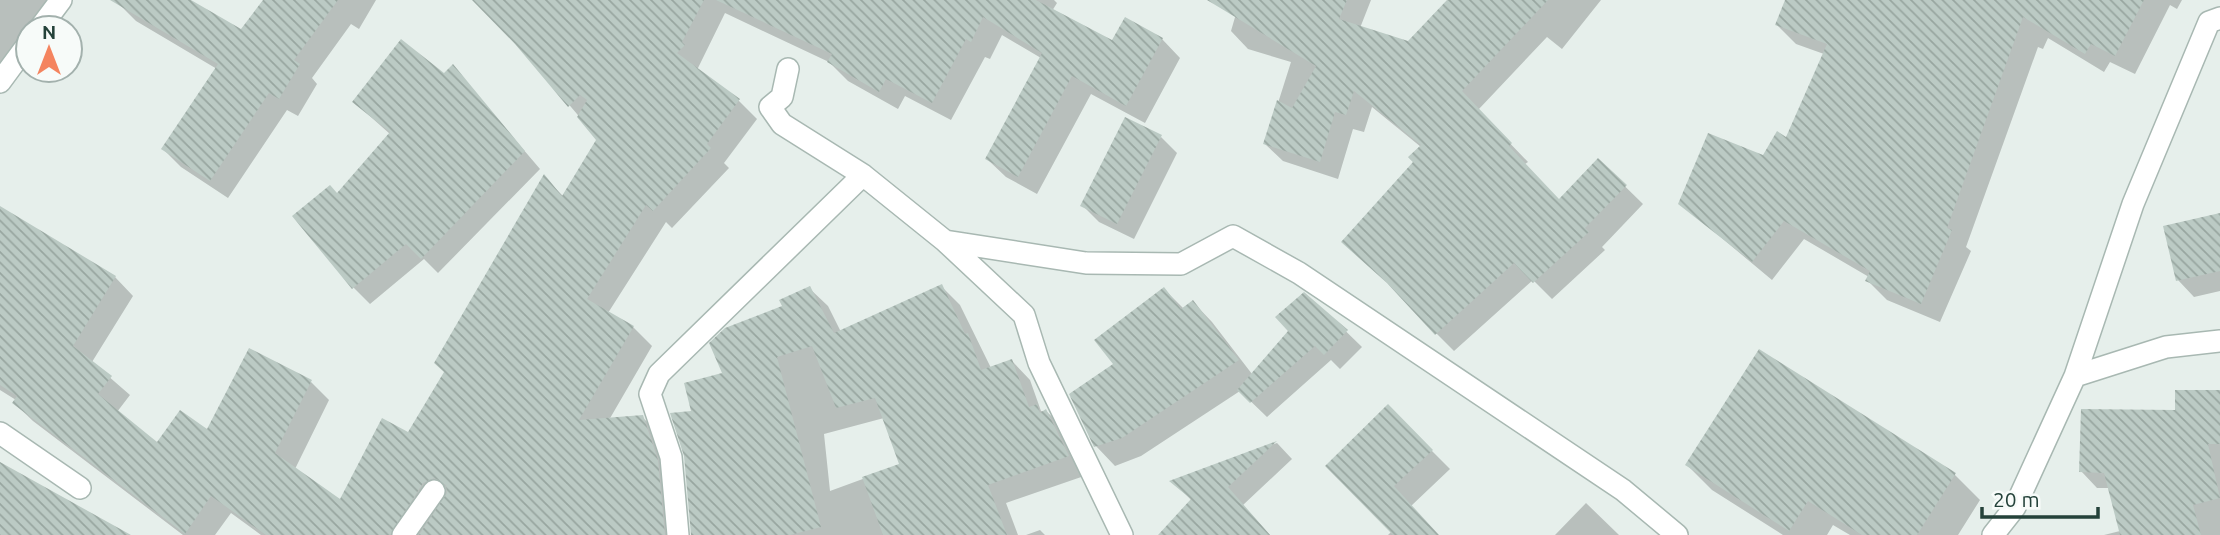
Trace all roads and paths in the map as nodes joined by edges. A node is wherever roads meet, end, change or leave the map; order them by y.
1 (2220, 18) edge
2 (14, 63) edge
3 (788, 69) dead end
4 (0, 82) edge
5 (863, 175) junction
6 (945, 241) junction
7 (2220, 341) edge
8 (2075, 376) junction
9 (0, 433) edge
10 (80, 488) dead end
11 (434, 491) dead end
12 (403, 535) edge
13 (678, 535) edge
14 (1122, 535) edge
15 (1677, 535) edge
16 (1993, 535) edge

1 - 8 street
2 - 4 street
3 - 5 street
5 - 6 street
5 - 13 street
6 - 14 street
6 - 15 street
7 - 8 street
8 - 16 street
9 - 10 street
11 - 12 street

